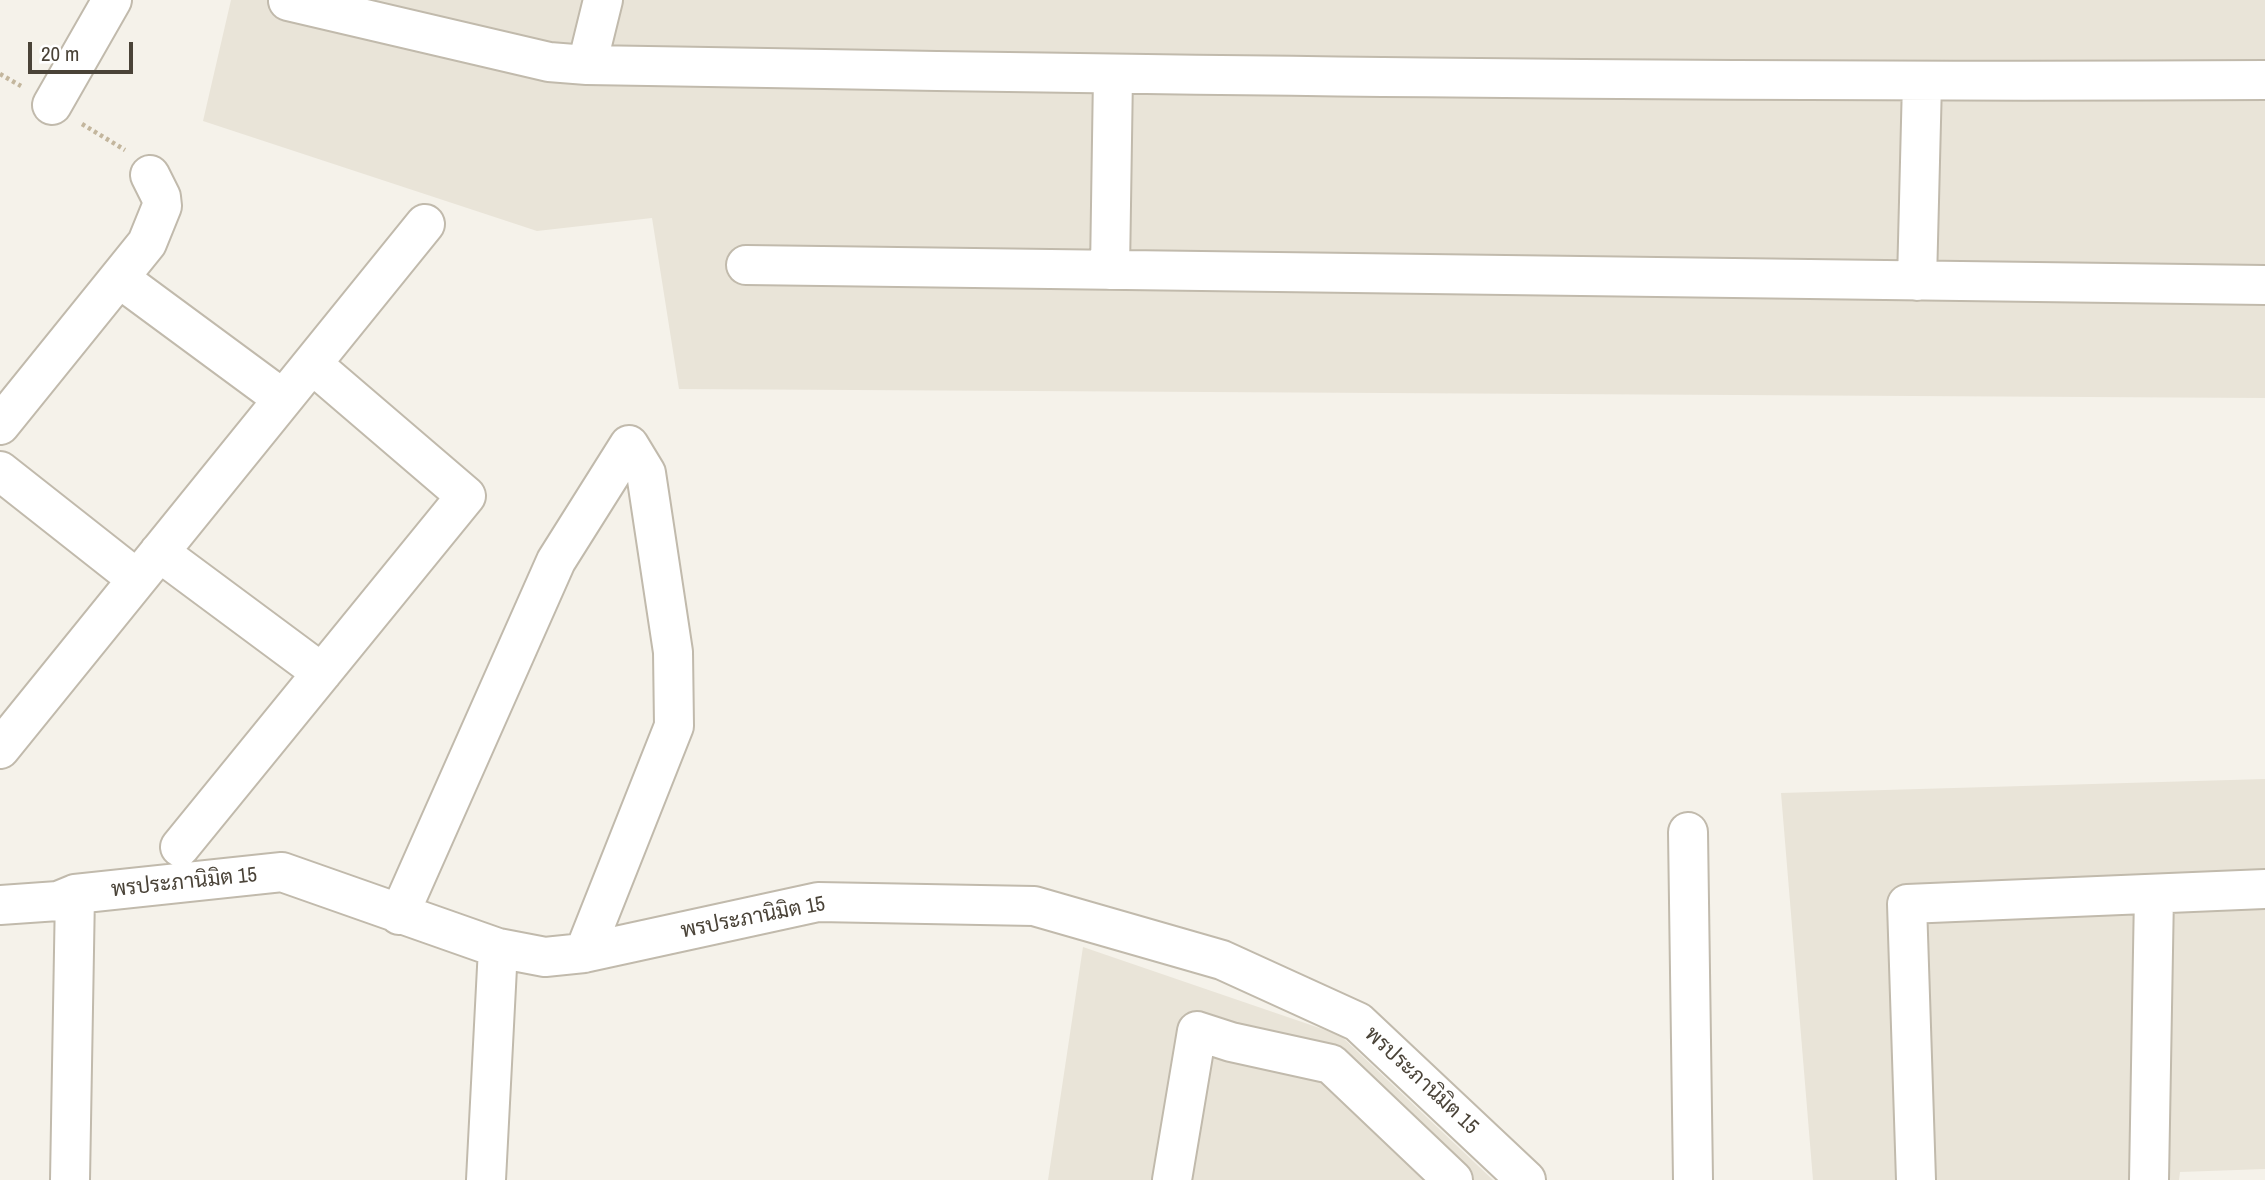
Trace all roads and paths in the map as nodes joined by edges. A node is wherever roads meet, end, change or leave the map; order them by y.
1 (112, 0) edge
2 (603, 0) edge
3 (288, 1) edge
4 (369, 9) edge
5 (587, 65) junction
6 (1113, 75) junction
7 (2265, 80) edge
8 (1922, 82) junction
9 (52, 105) dead end
10 (150, 175) dead end
11 (425, 224) dead end
12 (746, 265) dead end
13 (1110, 270) junction
14 (118, 278) junction
15 (1917, 281) junction
16 (2265, 285) edge
17 (312, 364) junction
18 (283, 399) junction
19 (0, 425) edge
20 (0, 471) edge
21 (148, 566) junction
22 (322, 673) junction
23 (0, 749) edge
24 (1688, 832) dead end
25 (180, 847) dead end
26 (2265, 889) edge
27 (75, 894) junction
28 (2154, 894) junction
29 (0, 905) edge
30 (399, 915) junction
31 (498, 948) junction
32 (584, 953) junction
33 (70, 1180) edge
34 (486, 1180) edge
35 (1172, 1180) edge
36 (1453, 1180) edge
37 (1526, 1180) edge
38 (1693, 1180) edge
39 (1916, 1180) edge
40 (2149, 1180) edge

1 - 9 street
2 - 5 street
3 - 4 street
4 - 5 street
5 - 6 street
6 - 8 street
6 - 13 street
7 - 8 street
8 - 15 street
10 - 14 street
11 - 17 street
12 - 13 street
13 - 15 street
14 - 18 street
14 - 19 street
15 - 16 street
17 - 18 street
17 - 22 street
18 - 21 street
20 - 21 street
21 - 22 street
21 - 23 street
22 - 25 street
24 - 38 street
26 - 28 street
27 - 29 street, พรประภานิมิต 15
27 - 30 street, พรประภานิมิต 15
27 - 33 street
28 - 39 street
28 - 40 street
30 - 31 street, พรประภานิมิต 15
30 - 32 street
31 - 32 street, พรประภานิมิต 15
31 - 34 street
32 - 37 street, พรประภานิมิต 15
35 - 36 street

